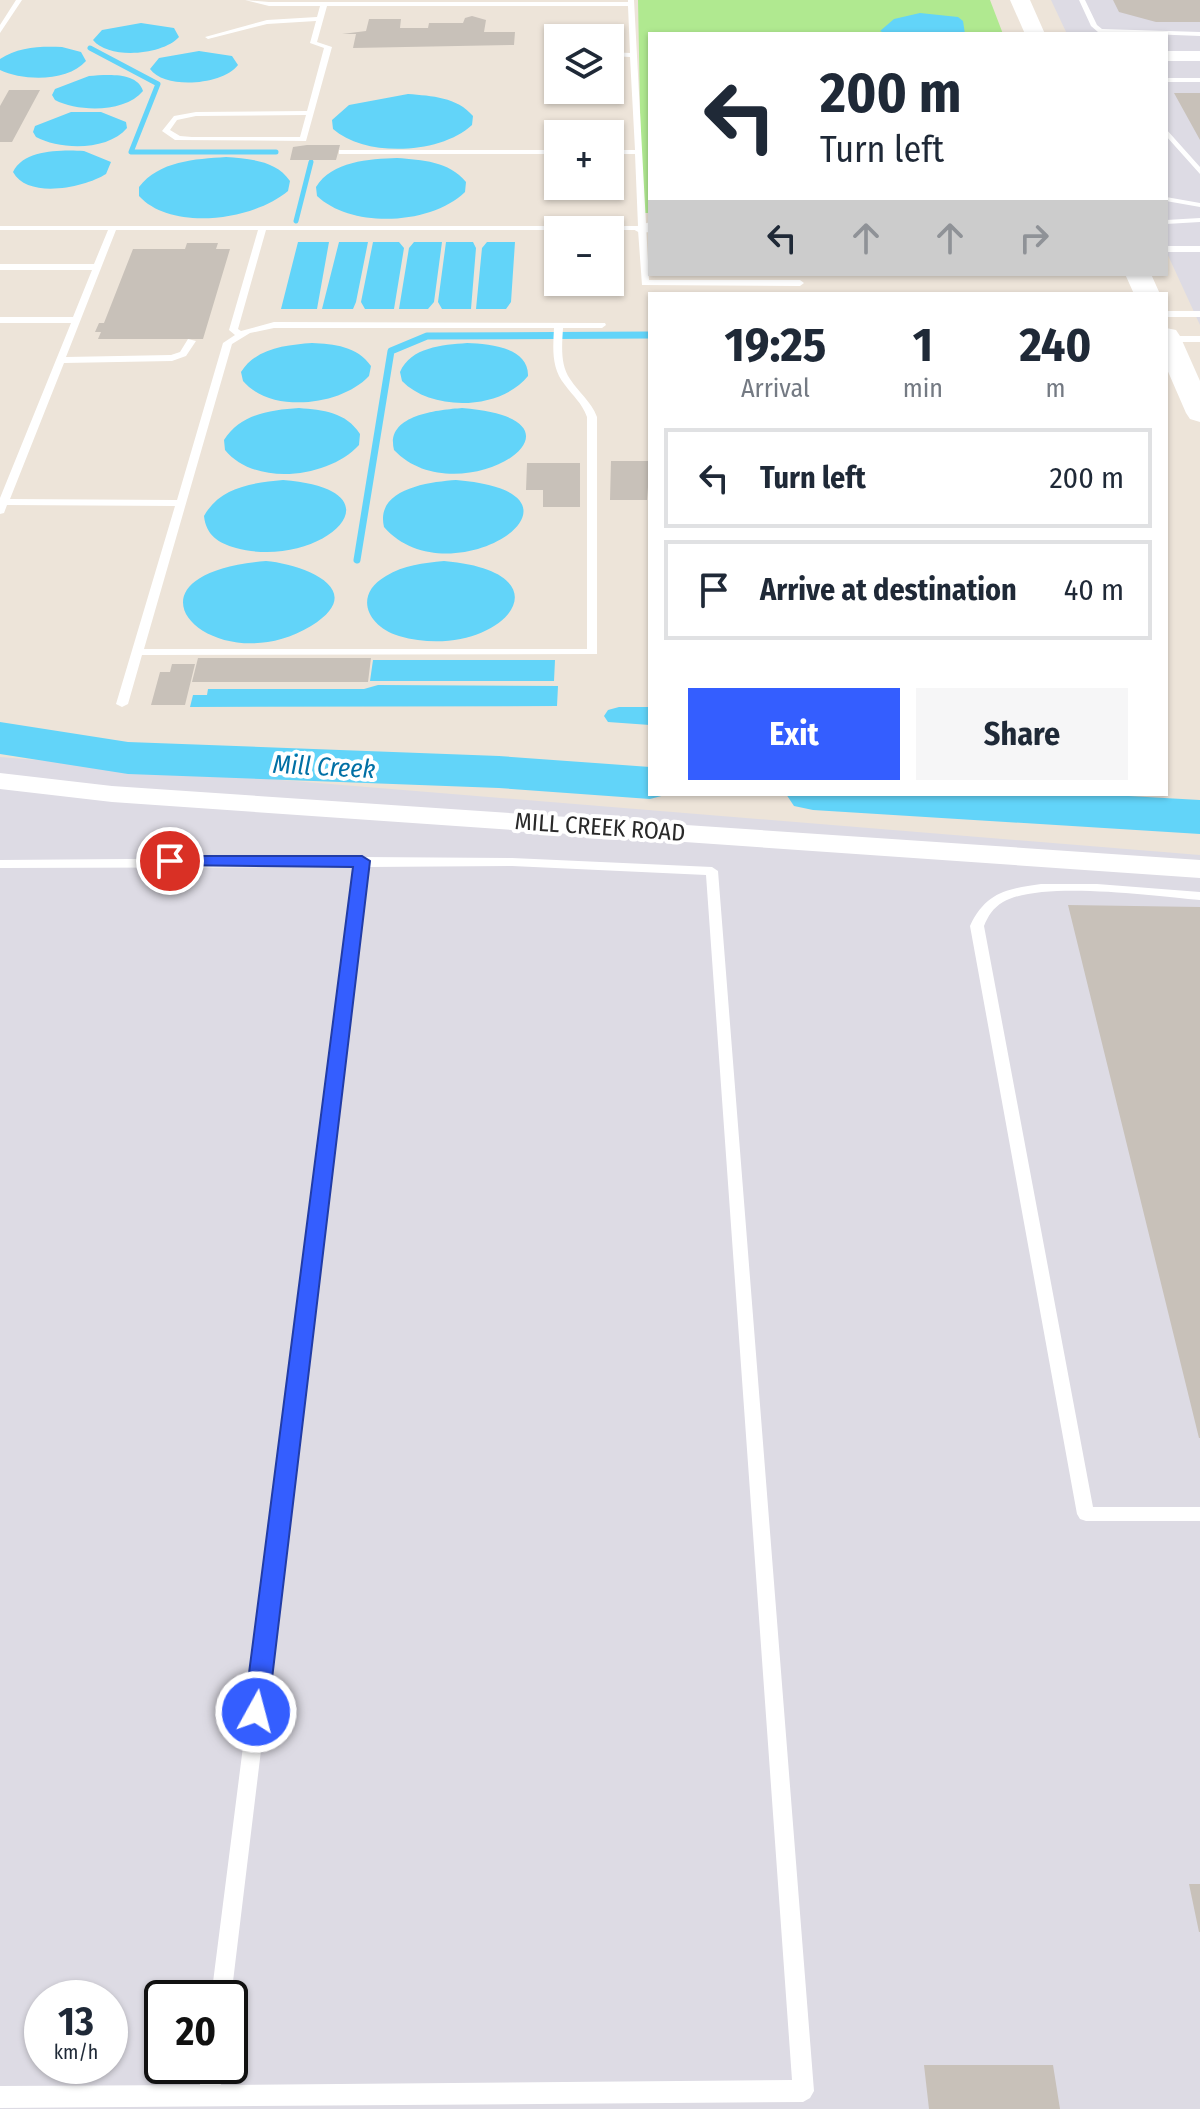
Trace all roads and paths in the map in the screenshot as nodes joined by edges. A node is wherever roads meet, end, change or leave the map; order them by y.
1 (19, 0) edge
2 (248, 0) edge
3 (1020, 0) edge
4 (1082, 0) edge
5 (631, 2) edge
6 (324, 4) junction
7 (319, 19) junction
8 (0, 31) edge
9 (1034, 32) edge
10 (1133, 32) edge
11 (1168, 33) edge
12 (1200, 34) edge
13 (208, 37) dead end
14 (624, 55) edge
15 (632, 55) junction
16 (1168, 56) edge
17 (1200, 56) edge
18 (1168, 80) edge
19 (1200, 80) edge
20 (310, 113) junction
21 (1168, 134) edge
22 (342, 152) dead end
23 (544, 152) edge
24 (624, 152) edge
25 (637, 152) junction
26 (1200, 172) edge
27 (1200, 198) edge
28 (1168, 199) edge
29 (1200, 205) edge
30 (1200, 221) edge
31 (1168, 222) edge
32 (0, 228) edge
33 (113, 228) junction
34 (263, 228) junction
35 (645, 228) edge
36 (1168, 249) edge
37 (1200, 249) edge
38 (0, 267) edge
39 (97, 267) junction
40 (800, 283) dead end
41 (1200, 314) edge
42 (0, 320) edge
43 (76, 320) junction
44 (602, 325) dead end
45 (1168, 329) edge
46 (1168, 331) edge
47 (559, 332) junction
48 (240, 334) junction
49 (1168, 335) edge
50 (1200, 339) edge
51 (191, 341) dead end
52 (59, 360) junction
53 (1200, 413) edge
54 (181, 503) junction
55 (1, 505) edge
56 (138, 652) junction
57 (122, 704) dead end
58 (0, 781) edge
59 (362, 861) junction
60 (0, 864) edge
61 (1200, 869) edge
62 (1200, 896) edge
63 (1200, 1514) edge
64 (223, 1980) edge
65 (210, 2084) edge
66 (209, 2096) junction
67 (0, 2097) edge

1 - 8 lane
2 - 6 lane
3 - 9 main road
4 - 10 lane
5 - 6 lane
5 - 15 lane
6 - 7 lane
7 - 13 lane
7 - 20 lane
11 - 12 lane
14 - 15 lane
15 - 25 lane
16 - 17 street
18 - 19 lane
20 - 20 lane
21 - 26 lane
22 - 23 lane
24 - 25 lane
25 - 35 lane
27 - 28 lane
28 - 29 lane
30 - 31 lane
32 - 33 lane
33 - 34 lane
33 - 39 lane
34 - 35 lane
34 - 48 lane
35 - 40 lane
36 - 37 lane
38 - 39 lane
39 - 43 lane
41 - 45 lane
42 - 43 lane
43 - 52 lane
44 - 47 lane
46 - 50 lane
47 - 48 lane
47 - 56 lane
48 - 54 lane
49 - 53 main road
51 - 52 lane
52 - 55 lane
54 - 55 lane
54 - 56 lane
56 - 57 lane
58 - 61 street, MILL CREEK ROAD
59 - 60 lane
59 - 64 lane
59 - 66 lane
62 - 63 lane
65 - 66 lane
66 - 67 lane

